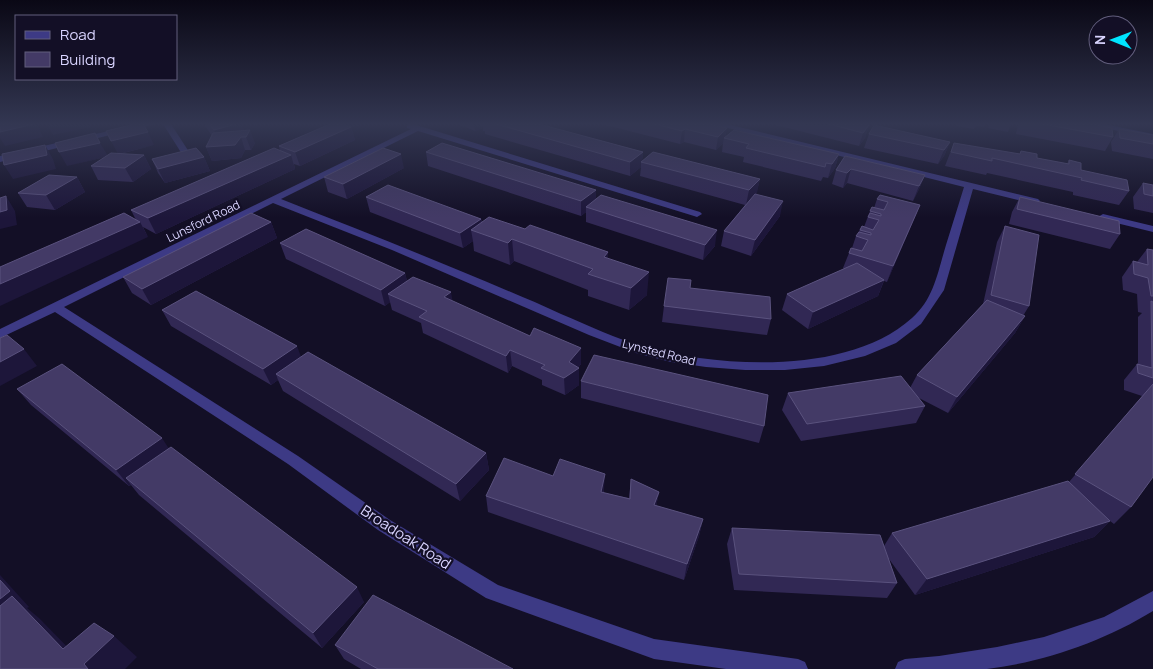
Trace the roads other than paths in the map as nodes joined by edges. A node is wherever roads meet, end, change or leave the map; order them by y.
1 (16, 155) edge
2 (186, 155) edge
3 (364, 155) edge
4 (502, 155) edge
5 (843, 155) edge
6 (0, 159) edge
7 (168, 160) edge
8 (969, 186) junction
9 (274, 200) junction
10 (1044, 204) edge
11 (696, 214) dead end
12 (1092, 215) edge
13 (1153, 229) edge
14 (56, 306) junction
15 (0, 334) edge
16 (1153, 600) edge
17 (798, 669) edge
18 (905, 669) edge

1 - 6 street
2 - 7 street
3 - 9 street, Lunsford Road
4 - 11 street
5 - 8 street
8 - 9 street, Lynsted Road
8 - 10 street
9 - 14 street, Lunsford Road
12 - 13 street
14 - 15 street, Lunsford Road
14 - 17 street, Broadoak Road
16 - 18 street

